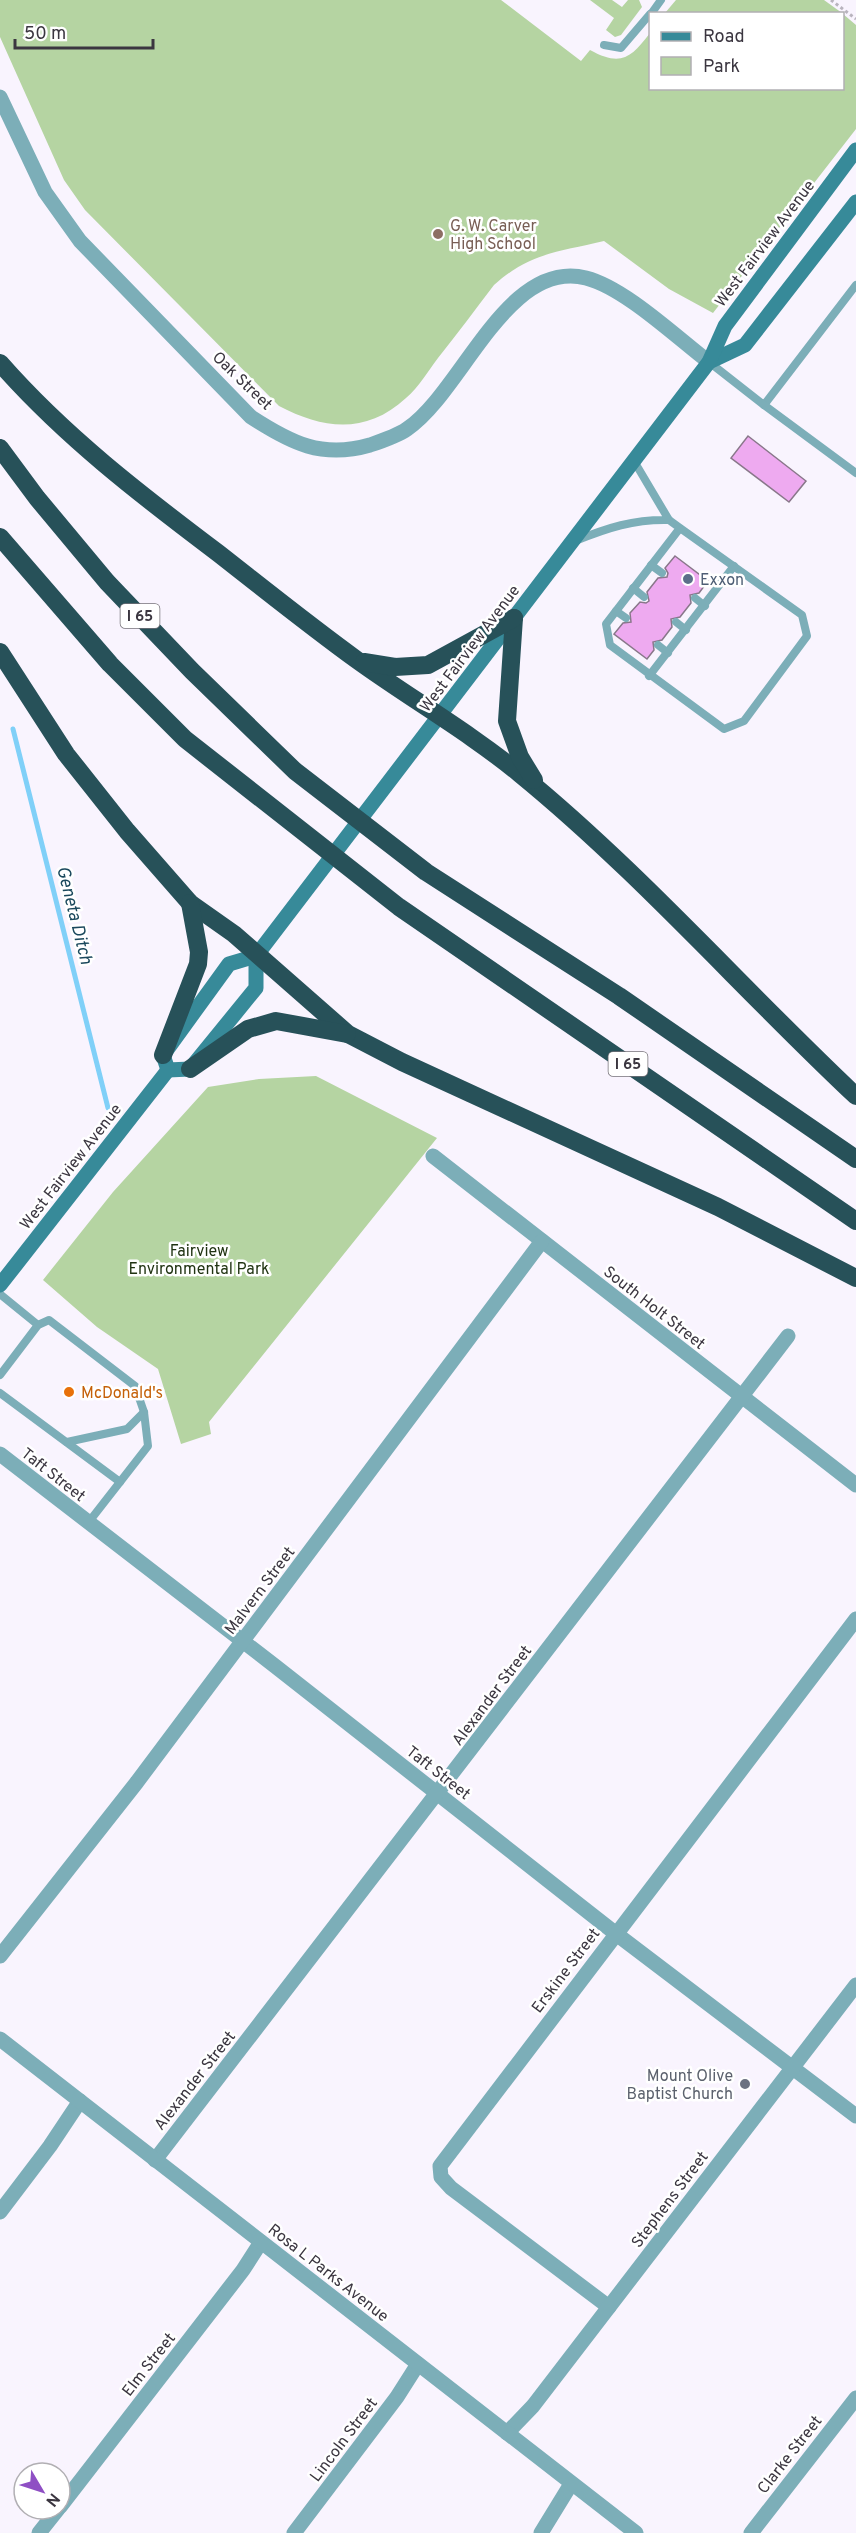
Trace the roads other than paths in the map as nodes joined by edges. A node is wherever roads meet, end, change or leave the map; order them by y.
1 (662, 0) edge
2 (653, 12) edge
3 (649, 16) edge
4 (604, 45) dead end
5 (0, 97) edge
6 (856, 150) edge
7 (854, 208) edge
8 (856, 285) edge
9 (0, 363) edge
10 (709, 363) junction
11 (764, 405) junction
12 (0, 448) edge
13 (634, 460) junction
14 (856, 473) edge
15 (669, 520) junction
16 (680, 528) junction
17 (0, 537) edge
18 (572, 542) junction
19 (651, 565) junction
20 (734, 566) junction
21 (662, 573) dead end
22 (633, 588) junction
23 (644, 597) dead end
24 (695, 598) dead end
25 (705, 606) junction
26 (616, 610) junction
27 (514, 618) junction
28 (626, 618) dead end
29 (676, 622) dead end
30 (686, 630) junction
31 (658, 645) dead end
32 (0, 652) edge
33 (668, 653) junction
34 (358, 661) junction
35 (649, 676) junction
36 (440, 716) junction
37 (541, 792) junction
38 (190, 903) junction
39 (256, 956) junction
40 (348, 1034) junction
41 (166, 1063) junction
42 (190, 1069) junction
43 (856, 1096) edge
44 (433, 1156) dead end
45 (856, 1159) edge
46 (856, 1221) edge
47 (542, 1241) junction
48 (856, 1278) edge
49 (0, 1285) edge
50 (0, 1294) edge
51 (38, 1325) junction
52 (788, 1336) dead end
53 (0, 1375) edge
54 (0, 1393) edge
55 (742, 1396) junction
56 (144, 1412) junction
57 (67, 1442) junction
58 (0, 1454) edge
59 (120, 1482) junction
60 (856, 1485) edge
61 (88, 1523) junction
62 (856, 1619) edge
63 (243, 1642) junction
64 (438, 1794) junction
65 (615, 1933) junction
66 (0, 1956) edge
67 (856, 1985) edge
68 (0, 2039) edge
69 (792, 2068) junction
70 (80, 2101) junction
71 (856, 2116) edge
72 (155, 2160) junction
73 (0, 2212) edge
74 (261, 2242) junction
75 (609, 2307) junction
76 (418, 2364) junction
77 (856, 2398) edge
78 (507, 2433) junction
79 (571, 2484) junction
80 (72, 2491) edge
81 (49, 2521) edge
82 (39, 2533) edge
83 (294, 2533) edge
84 (541, 2533) edge
85 (636, 2533) edge
86 (751, 2533) edge

1 - 2 lane
3 - 4 lane
5 - 10 street, Oak Street
6 - 10 main road, West Fairview Avenue
7 - 10 main road, West Fairview Avenue
8 - 11 lane
9 - 34 highway
10 - 11 lane
10 - 13 main road, West Fairview Avenue
11 - 14 lane
12 - 45 highway, I 65
13 - 15 lane
13 - 18 main road, West Fairview Avenue
15 - 16 lane
15 - 18 lane
16 - 19 lane
16 - 20 lane
17 - 46 highway, I 65
18 - 27 main road, West Fairview Avenue
19 - 21 lane
19 - 22 lane
20 - 25 lane
20 - 35 lane
22 - 23 lane
22 - 26 lane
24 - 25 lane
25 - 30 lane
26 - 28 lane
26 - 35 lane
27 - 34 highway
27 - 36 main road, West Fairview Avenue
27 - 37 highway
29 - 30 lane
30 - 33 lane
31 - 33 lane
32 - 38 highway
33 - 35 lane
34 - 36 highway
36 - 37 highway
36 - 39 main road, West Fairview Avenue
37 - 43 highway
38 - 39 highway
38 - 41 highway
39 - 40 highway
39 - 41 main road, West Fairview Avenue
39 - 42 main road
40 - 42 highway
40 - 48 highway
41 - 42 main road
41 - 49 main road, West Fairview Avenue
44 - 47 street, South Holt Street
47 - 55 street, South Holt Street
47 - 63 street, Malvern Street
50 - 51 lane
51 - 53 lane
51 - 56 lane
52 - 55 street, Alexander Street
54 - 57 lane
55 - 60 street, South Holt Street
55 - 64 street, Alexander Street
56 - 57 lane
56 - 59 lane
57 - 59 lane
58 - 61 street, Taft Street
59 - 61 lane
61 - 63 street, Taft Street
62 - 65 street, Erskine Street
63 - 64 street, Taft Street
63 - 66 street, Malvern Street
64 - 65 street, Taft Street
64 - 72 street, Alexander Street
65 - 69 street, Taft Street
65 - 75 street, Erskine Street
67 - 69 street, Stephens Street
68 - 70 street, Rosa L Parks Avenue
69 - 71 street, Taft Street
69 - 75 street, Stephens Street
70 - 72 street, Rosa L Parks Avenue
70 - 73 street
72 - 74 street, Rosa L Parks Avenue
74 - 76 street, Rosa L Parks Avenue
74 - 80 street, Elm Street
75 - 78 street, Stephens Street
76 - 78 street, Rosa L Parks Avenue
76 - 83 street, Lincoln Street
77 - 86 street, Clarke Street
78 - 79 street, Rosa L Parks Avenue
79 - 84 street
79 - 85 street, Rosa L Parks Avenue
81 - 82 street, Elm Street

